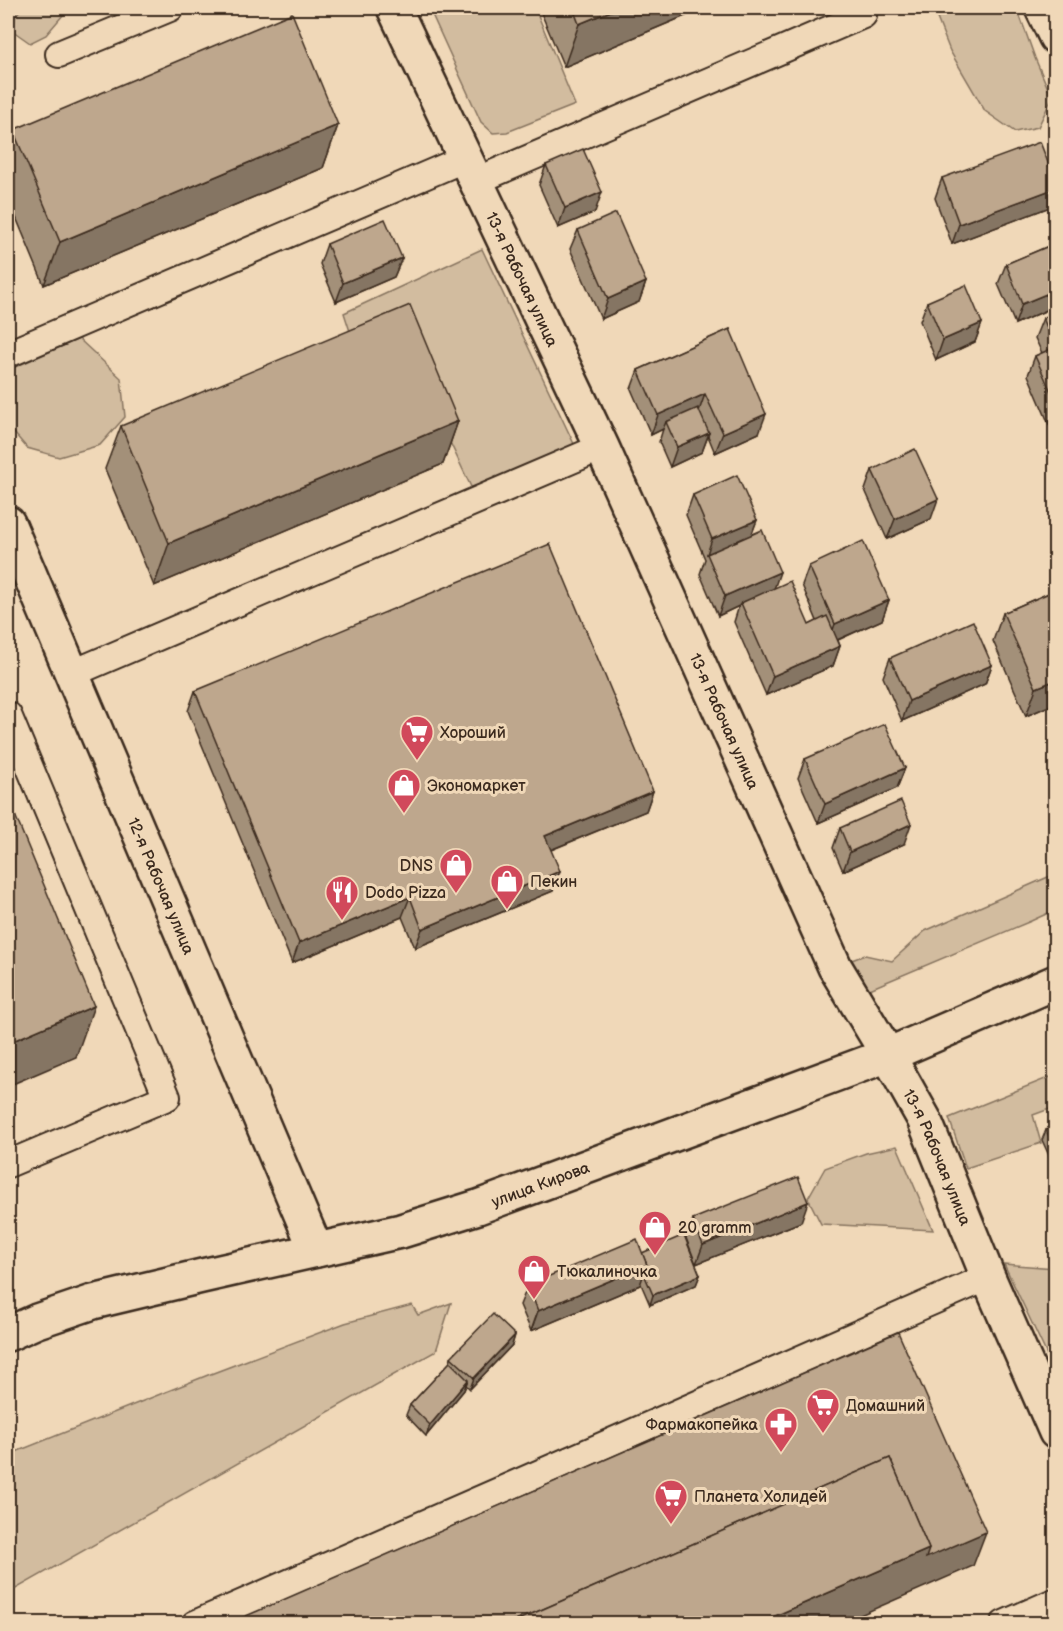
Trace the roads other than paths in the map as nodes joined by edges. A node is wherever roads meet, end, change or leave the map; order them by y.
1 (170, 8) edge
2 (394, 8) edge
3 (1042, 8) edge
4 (863, 15) dead end
5 (1056, 37) edge
6 (59, 54) dead end
7 (471, 170) junction
8 (8, 354) edge
9 (602, 447) junction
10 (8, 523) edge
11 (71, 674) junction
12 (8, 715) edge
13 (1056, 982) edge
14 (888, 1055) junction
15 (8, 1164) edge
16 (316, 1250) junction
17 (988, 1277) junction
18 (8, 1334) edge
19 (1056, 1432) edge
20 (1054, 1602) dead end
21 (195, 1623) edge
22 (1004, 1623) edge

1 - 6 lane
2 - 7 street, 13-я Рабочая улица
3 - 5 street
4 - 7 lane
7 - 8 lane
7 - 9 street, 13-я Рабочая улица
9 - 11 lane
9 - 14 street, 13-я Рабочая улица
10 - 11 street, 12-я Рабочая улица
11 - 16 street, 12-я Рабочая улица
12 - 15 lane
13 - 14 street, улица Кирова
14 - 16 street, улица Кирова
14 - 17 street, 13-я Рабочая улица
16 - 18 street, улица Кирова
17 - 19 street, 13-я Рабочая улица
17 - 21 lane
20 - 22 lane

